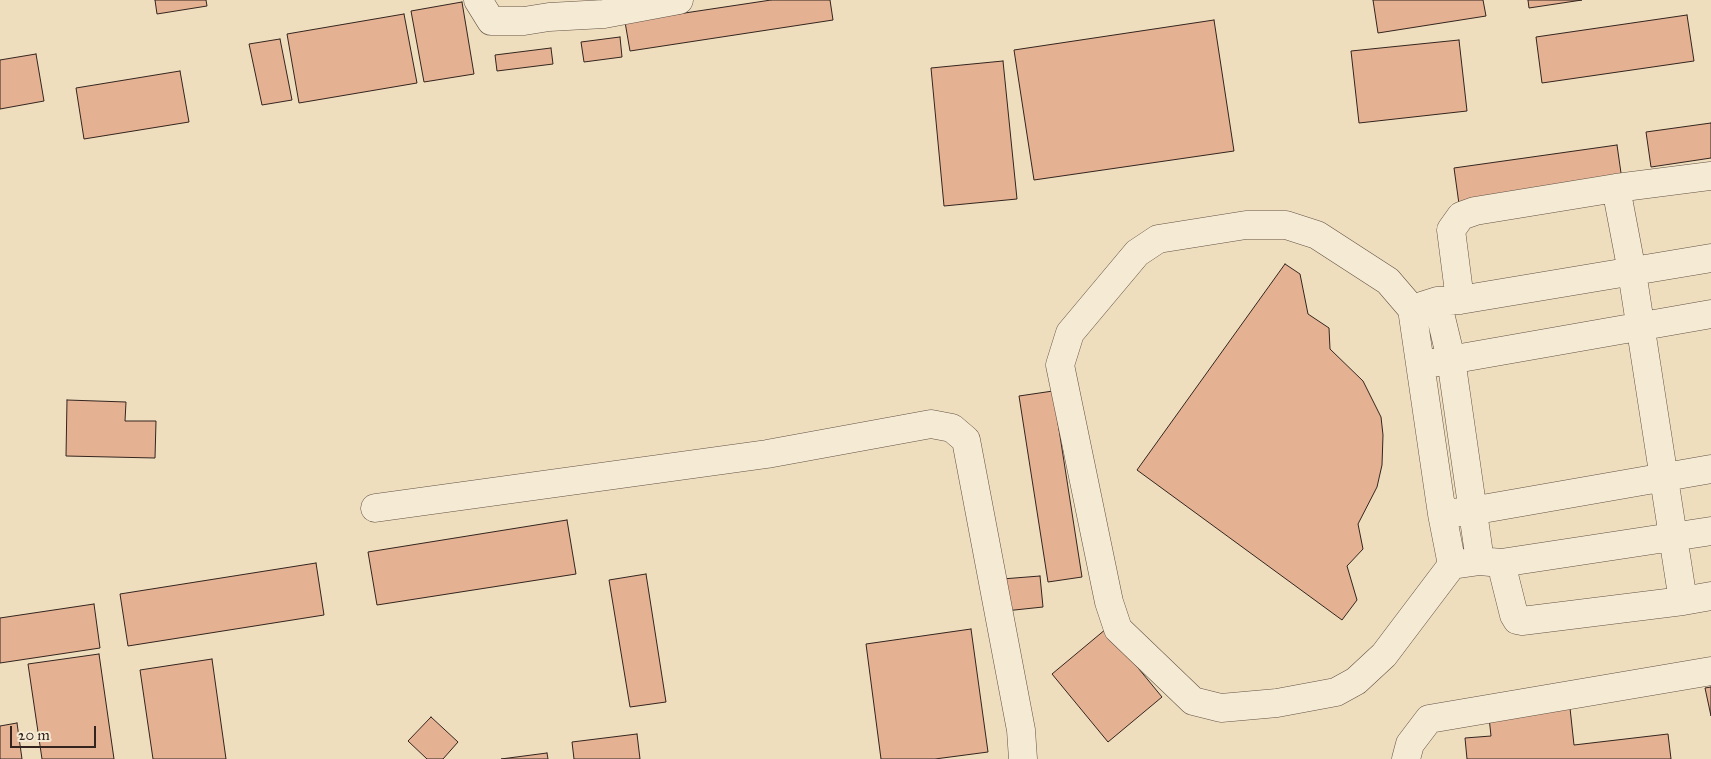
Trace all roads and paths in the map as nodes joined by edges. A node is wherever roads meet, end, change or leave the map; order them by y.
1 (478, 0) edge
2 (678, 0) edge
3 (1711, 176) edge
4 (1616, 188) junction
5 (1711, 258) edge
6 (1632, 272) junction
7 (1436, 303) junction
8 (1711, 314) edge
9 (1640, 327) junction
10 (1451, 359) junction
11 (1421, 365) junction
12 (1711, 470) edge
13 (1664, 477) junction
14 (375, 508) dead end
15 (1472, 511) junction
16 (1442, 514) junction
17 (1711, 531) edge
18 (1674, 536) junction
19 (1490, 562) junction
20 (1452, 565) junction
21 (1711, 596) edge
22 (1682, 601) junction
23 (1711, 671) edge
24 (1023, 759) edge
25 (1406, 759) edge

1 - 2 lane
3 - 4 lane
4 - 6 lane
4 - 7 lane
5 - 6 lane
6 - 7 lane
6 - 9 lane
7 - 10 lane
7 - 11 lane
7 - 20 lane
8 - 9 lane
9 - 10 lane
9 - 13 lane
10 - 11 lane
10 - 15 lane
11 - 16 lane
12 - 13 lane
13 - 15 lane
13 - 18 lane
14 - 24 lane
15 - 16 lane
15 - 19 lane
16 - 20 lane
17 - 18 lane
18 - 19 lane
18 - 22 lane
19 - 20 lane
19 - 22 lane
21 - 22 lane
23 - 25 lane

